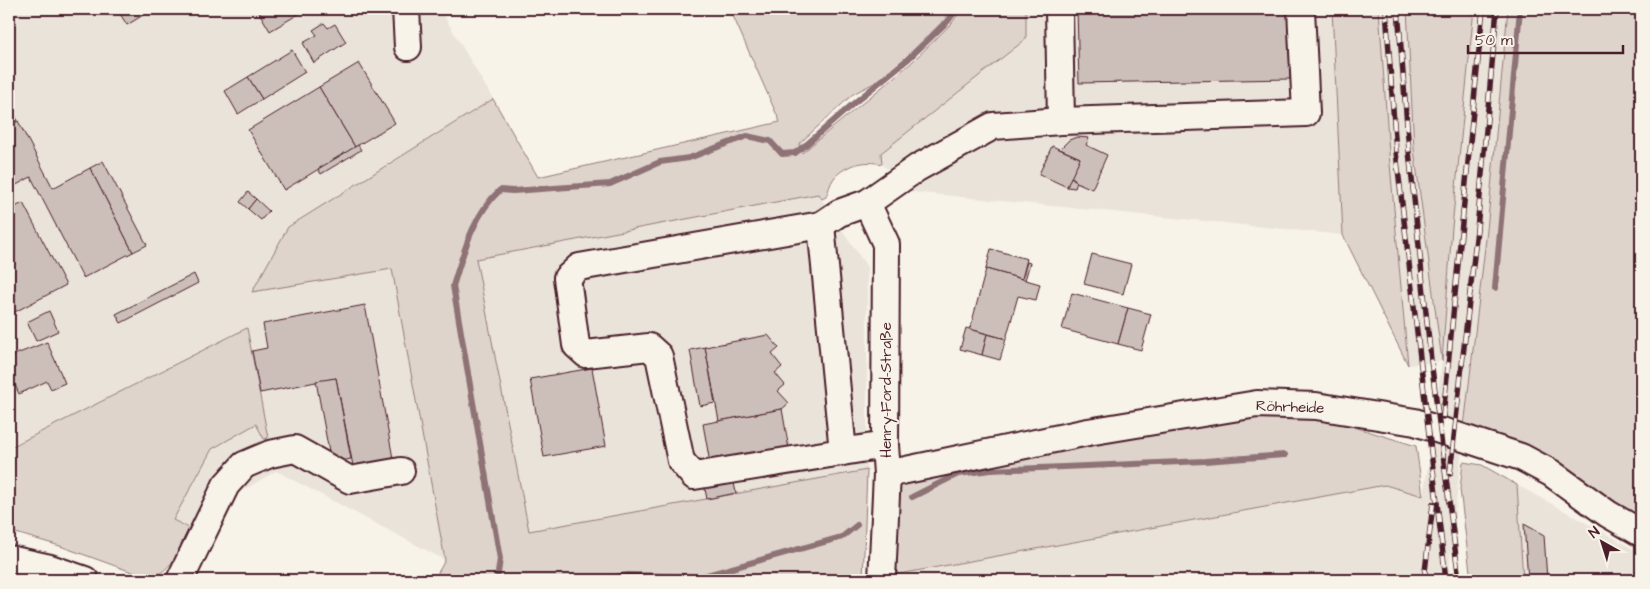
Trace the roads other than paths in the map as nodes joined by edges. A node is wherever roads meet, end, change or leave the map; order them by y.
1 (406, 9) edge
2 (1059, 9) edge
3 (1301, 9) edge
4 (408, 47) dead end
5 (1062, 121) junction
6 (867, 203) junction
7 (821, 225) junction
8 (885, 445) junction
9 (843, 452) junction
10 (401, 471) dead end
11 (887, 474) junction
12 (1641, 533) edge
13 (9, 559) edge
14 (85, 580) edge
15 (180, 580) edge
16 (882, 580) edge

1 - 4 street
2 - 5 street
3 - 5 street
5 - 6 street
6 - 7 street
6 - 8 street, Henry-Ford-Straße
7 - 9 street
7 - 9 street
8 - 9 street
8 - 11 street, Henry-Ford-Straße
10 - 15 street
11 - 12 street, Röhrheide
11 - 16 street, Henry-Ford-Straße
13 - 14 street

